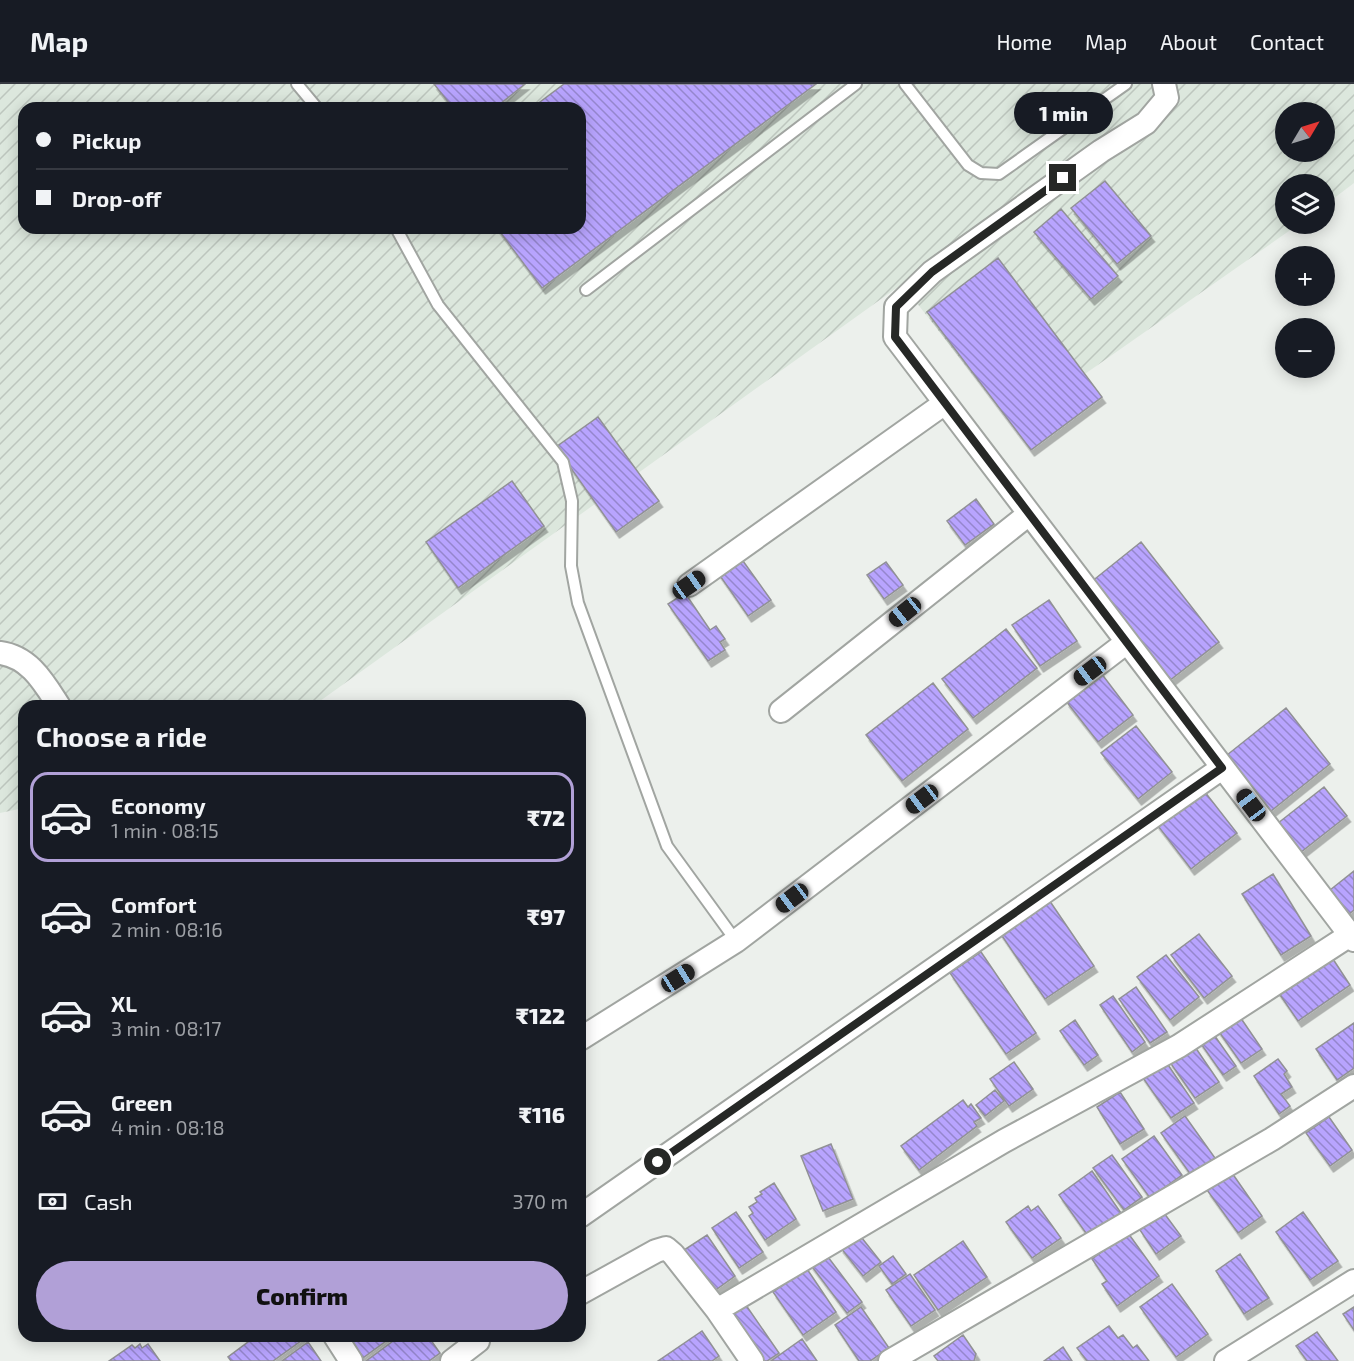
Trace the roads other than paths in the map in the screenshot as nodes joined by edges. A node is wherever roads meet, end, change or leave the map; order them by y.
1 (297, 84) edge
2 (856, 84) edge
3 (905, 84) edge
4 (1126, 84) edge
5 (1164, 84) edge
6 (312, 102) edge
7 (399, 234) edge
8 (586, 290) dead end
9 (945, 403) junction
10 (1029, 514) junction
11 (689, 585) dead end
12 (1127, 642) junction
13 (0, 653) edge
14 (55, 700) edge
15 (781, 711) dead end
16 (1222, 768) junction
17 (1352, 938) edge
18 (736, 941) junction
19 (586, 1035) edge
20 (1354, 1086) edge
21 (586, 1212) edge
22 (1354, 1281) edge
23 (586, 1290) edge
24 (717, 1310) junction
25 (339, 1342) edge
26 (477, 1342) edge
27 (351, 1361) edge
28 (452, 1361) edge
29 (752, 1361) edge
30 (890, 1361) edge
31 (1226, 1361) edge

1 - 6 lane
2 - 8 lane
3 - 4 lane
5 - 9 street
7 - 18 lane
9 - 10 street
9 - 11 street
10 - 12 street
10 - 15 street
12 - 16 street
12 - 18 street
13 - 14 street
16 - 17 street
16 - 21 street
17 - 24 street
18 - 19 street
20 - 30 street
22 - 31 street
23 - 24 street
24 - 29 street
25 - 27 street
26 - 28 street

